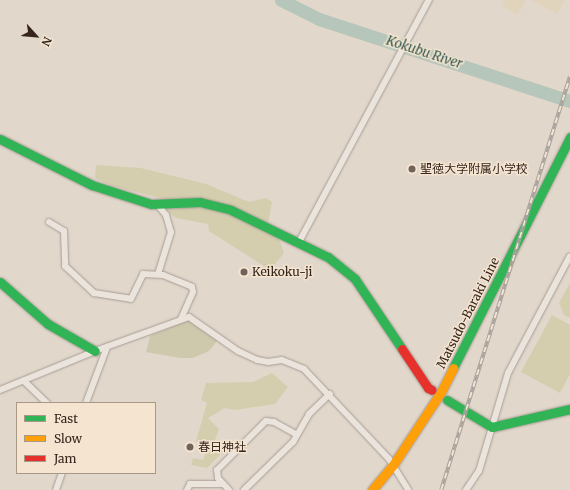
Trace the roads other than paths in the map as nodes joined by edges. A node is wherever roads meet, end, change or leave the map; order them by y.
1 (429, 0) edge
2 (570, 137) edge
3 (0, 139) edge
4 (157, 204) junction
5 (49, 222) dead end
6 (298, 242) junction
7 (570, 256) edge
8 (158, 274) junction
9 (0, 282) edge
10 (181, 319) junction
11 (107, 347) junction
12 (96, 351) junction
13 (24, 380) junction
14 (0, 390) edge
15 (432, 390) dead end
16 (330, 394) junction
17 (446, 400) dead end
18 (46, 402) edge
19 (86, 402) edge
20 (570, 409) edge
21 (492, 427) junction
22 (297, 435) junction
23 (392, 465) junction
24 (62, 474) edge
25 (223, 484) junction
26 (56, 490) edge
27 (188, 490) edge
28 (229, 490) edge
29 (244, 490) edge
30 (372, 490) edge
31 (408, 490) edge
32 (466, 490) edge

1 - 6 street
2 - 23 street, Matsudo-Baraki Line
3 - 4 street
4 - 6 street
4 - 8 street
5 - 8 street
6 - 15 street
7 - 21 street
8 - 10 street
9 - 12 street
10 - 11 street
10 - 16 street
11 - 12 street
11 - 19 street
12 - 13 street
13 - 14 street
13 - 18 street
16 - 22 street
16 - 23 street
17 - 21 street
20 - 21 street
21 - 32 street
22 - 25 street
22 - 29 street
23 - 30 street, Matsudo-Baraki Line
23 - 31 street
24 - 26 street
25 - 27 street
25 - 28 street

